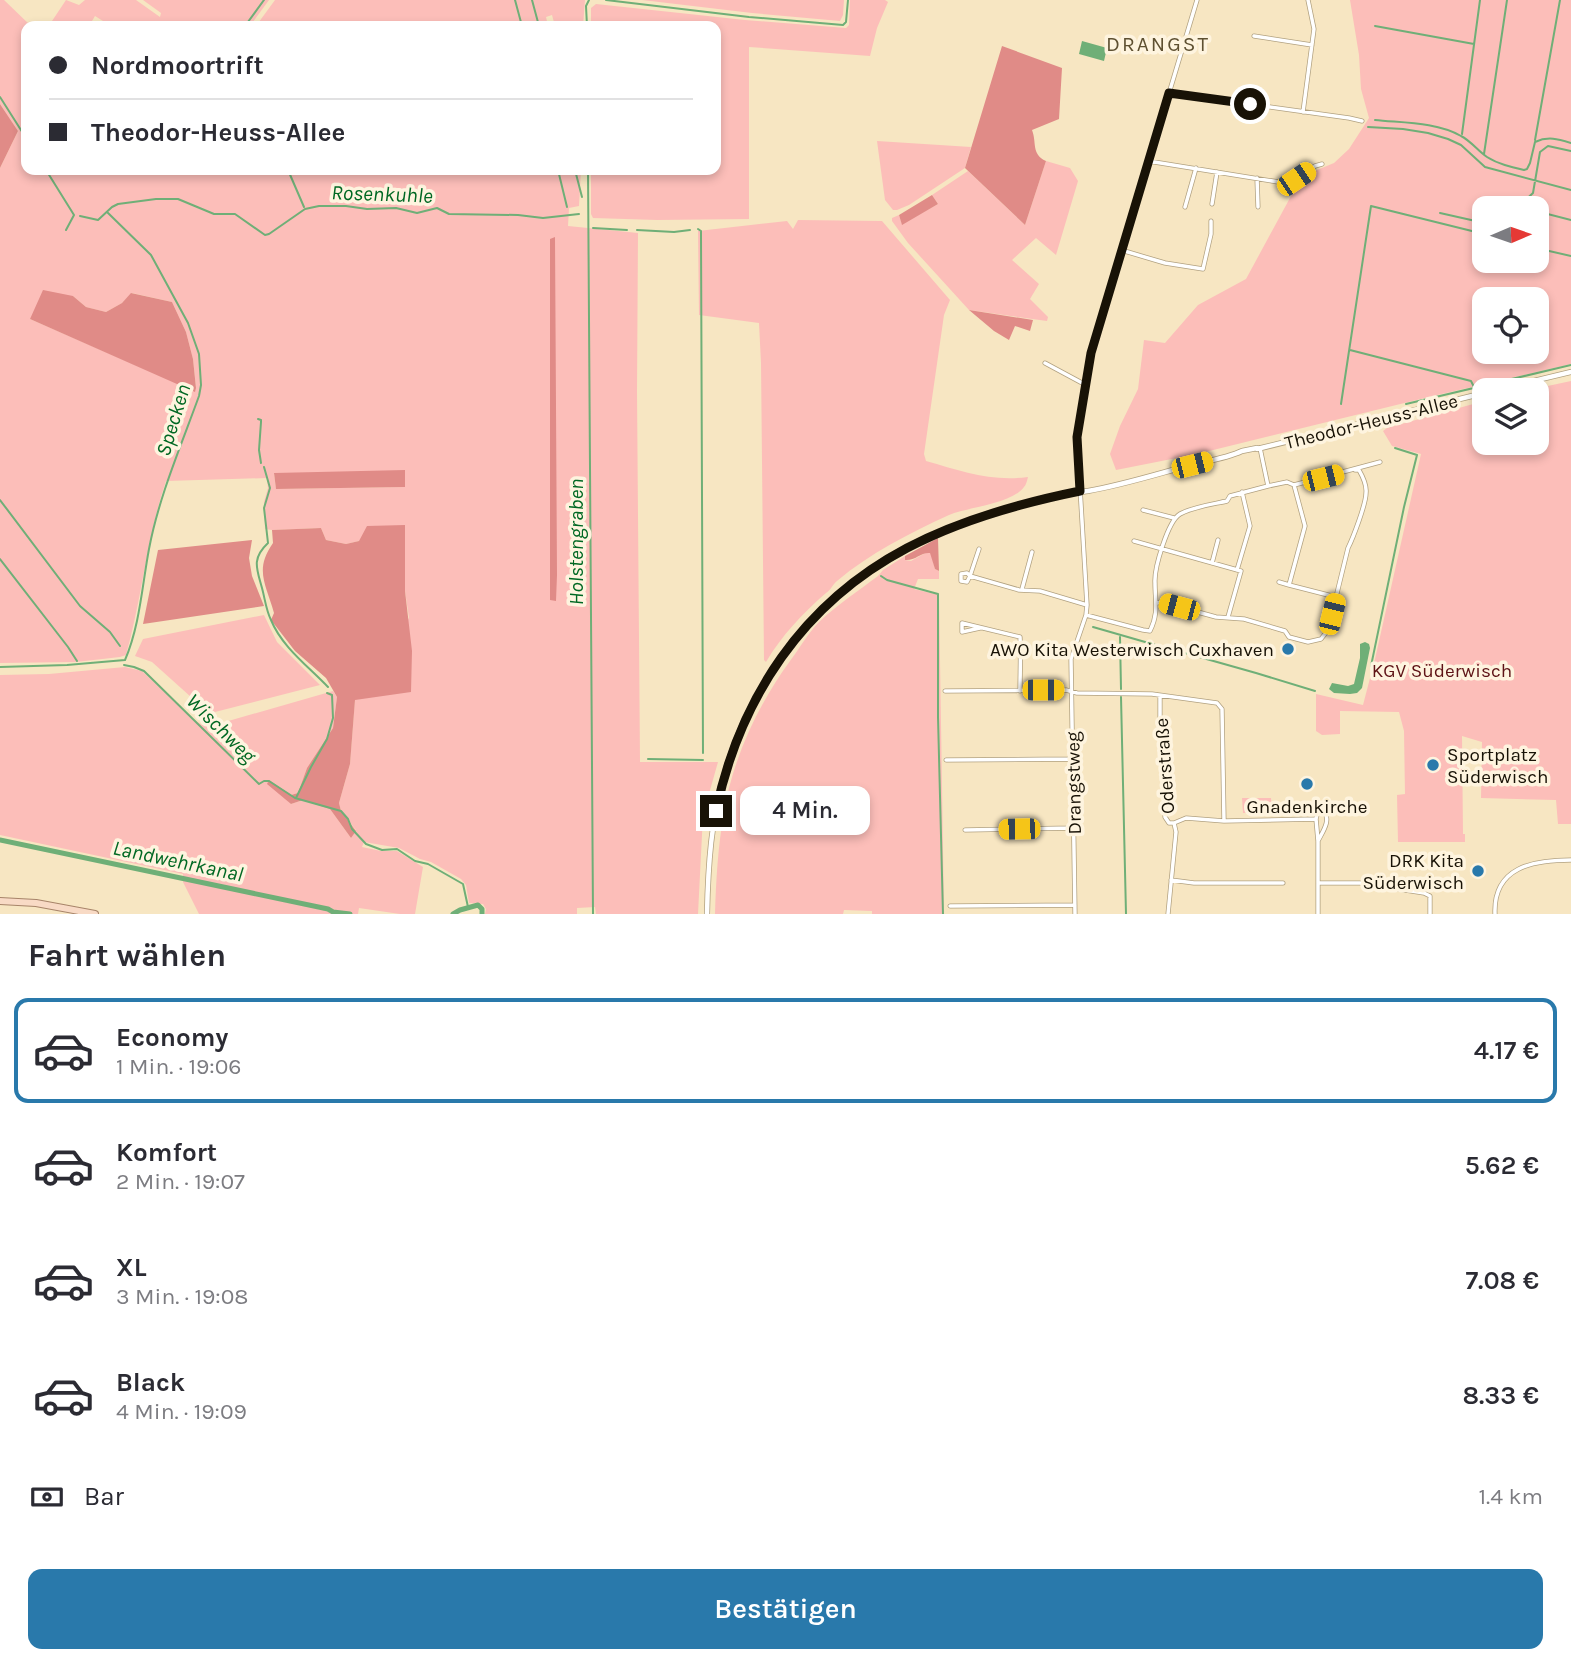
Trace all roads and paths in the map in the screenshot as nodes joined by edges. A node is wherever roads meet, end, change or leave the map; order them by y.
1 (1197, 0) edge
2 (1308, 0) edge
3 (1254, 36) dead end
4 (1312, 45) junction
5 (1169, 93) junction
6 (1303, 112) junction
7 (1362, 121) dead end
8 (1148, 161) junction
9 (1322, 164) dead end
10 (1196, 168) junction
11 (1217, 172) junction
12 (1257, 178) junction
13 (1212, 204) dead end
14 (1185, 207) dead end
15 (1258, 207) dead end
16 (1211, 221) dead end
17 (1121, 250) junction
18 (1045, 363) dead end
19 (1571, 372) edge
20 (1546, 378) edge
21 (1084, 384) junction
22 (1472, 396) edge
23 (1259, 448) junction
24 (1380, 462) dead end
25 (1355, 470) junction
26 (1294, 485) junction
27 (1268, 486) junction
28 (1080, 491) junction
29 (1242, 492) junction
30 (1143, 510) dead end
31 (1174, 518) junction
32 (1218, 540) dead end
33 (1134, 541) dead end
34 (1162, 548) junction
35 (979, 549) dead end
36 (1032, 552) dead end
37 (1212, 563) junction
38 (1237, 570) junction
39 (1279, 582) dead end
40 (1289, 585) junction
41 (1022, 589) junction
42 (1336, 597) junction
43 (1157, 603) junction
44 (1087, 605) junction
45 (1086, 615) junction
46 (1228, 617) junction
47 (980, 628) junction
48 (946, 691) dead end
49 (1020, 691) junction
50 (1071, 692) junction
51 (1160, 696) junction
52 (946, 760) dead end
53 (1073, 760) junction
54 (1316, 819) junction
55 (1224, 821) junction
56 (1174, 823) junction
57 (1073, 828) junction
58 (965, 830) dead end
59 (1318, 841) junction
60 (1571, 860) edge
61 (1171, 880) junction
62 (1283, 883) dead end
63 (1318, 883) junction
64 (0, 901) edge
65 (1075, 905) junction
66 (950, 906) dead end
67 (95, 914) edge
68 (706, 914) edge
69 (1075, 914) edge
70 (1168, 914) edge
71 (1318, 914) edge
72 (1430, 914) edge
73 (1495, 914) edge

1 - 5 street, Drangstweg
2 - 4 street
3 - 4 street
4 - 6 street
5 - 6 street
5 - 8 street, Drangstweg
6 - 7 street
8 - 10 street
8 - 17 street, Drangstweg
9 - 12 street
10 - 11 street
10 - 14 street
11 - 12 street
11 - 13 street
12 - 15 street
16 - 17 street
17 - 21 street, Drangstweg
18 - 21 street
19 - 20 street
21 - 28 street, Drangstweg
22 - 23 street, Theodor-Heuss-Allee
23 - 27 street
23 - 28 street, Theodor-Heuss-Allee
24 - 25 street
25 - 26 street
25 - 42 street
26 - 27 street
26 - 40 street
27 - 29 street
28 - 44 street, Drangstweg
28 - 68 street, Theodor-Heuss-Allee
29 - 31 street
29 - 38 street
30 - 31 street
31 - 34 street
32 - 37 street
33 - 34 street
34 - 37 street
34 - 43 street
35 - 41 street
36 - 41 street
37 - 38 street
38 - 46 street
39 - 40 street
40 - 42 street
41 - 44 street
42 - 46 street
43 - 45 street
43 - 46 street
44 - 45 street, Drangstweg
45 - 50 street, Drangstweg
47 - 47 street
47 - 49 street
48 - 49 street
49 - 50 street
50 - 51 street
50 - 53 street, Drangstweg
51 - 55 street
51 - 56 street, Oderstraße
52 - 53 street
53 - 57 street, Drangstweg
54 - 55 street
54 - 59 street
54 - 59 street
55 - 56 street
56 - 61 street, Oderstraße
57 - 58 street
57 - 65 street, Drangstweg
59 - 63 street
60 - 73 street
61 - 62 street
61 - 70 street, Oderstraße
63 - 71 street
63 - 72 street
64 - 67 main road
65 - 66 street
65 - 69 street, Drangstweg

